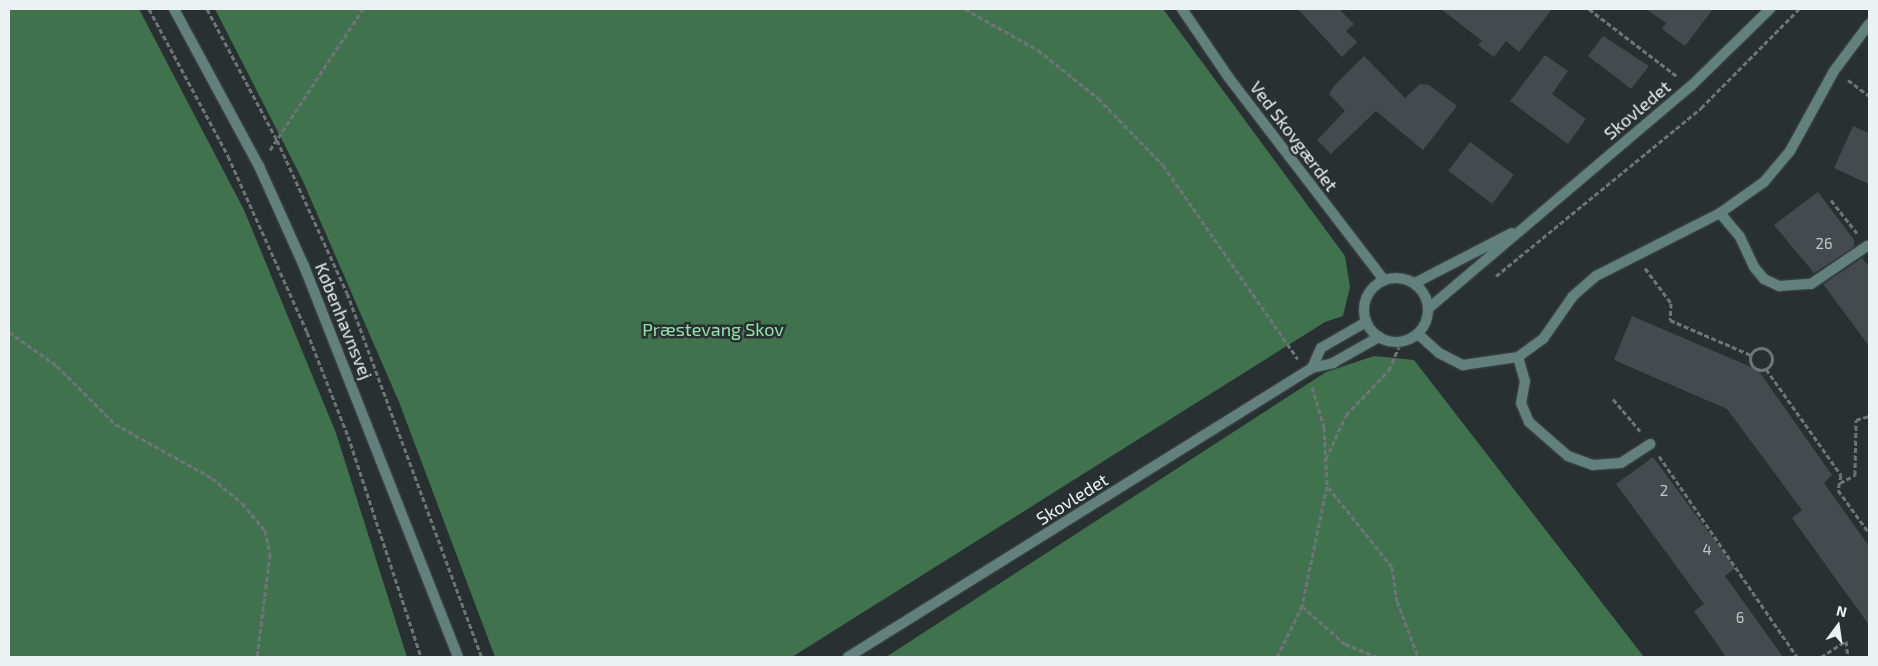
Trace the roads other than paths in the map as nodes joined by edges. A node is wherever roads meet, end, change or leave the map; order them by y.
1 (174, 9) edge
2 (1182, 9) edge
3 (1770, 9) edge
4 (1869, 24) edge
5 (1720, 213) junction
6 (1520, 229) junction
7 (1867, 246) road end
8 (1384, 280) junction
9 (1415, 283) junction
10 (1429, 308) junction
11 (1366, 322) junction
12 (1418, 334) junction
13 (1379, 337) junction
14 (1518, 357) junction
15 (1310, 370) junction
16 (1650, 444) road end
17 (458, 657) edge
18 (848, 657) edge

1 - 17 street, Københavnsvej
2 - 8 street, Ved Skovgærdet
3 - 6 street, Skovledet
4 - 5 street
5 - 7 street
5 - 14 street
6 - 9 street, Skovledet
6 - 10 street, Skovledet
8 - 9 street
8 - 11 street
9 - 10 street
10 - 12 street
11 - 13 street
11 - 15 street, Skovledet
12 - 13 street
12 - 14 street
13 - 15 street, Skovledet
14 - 16 street
15 - 18 street, Skovledet

